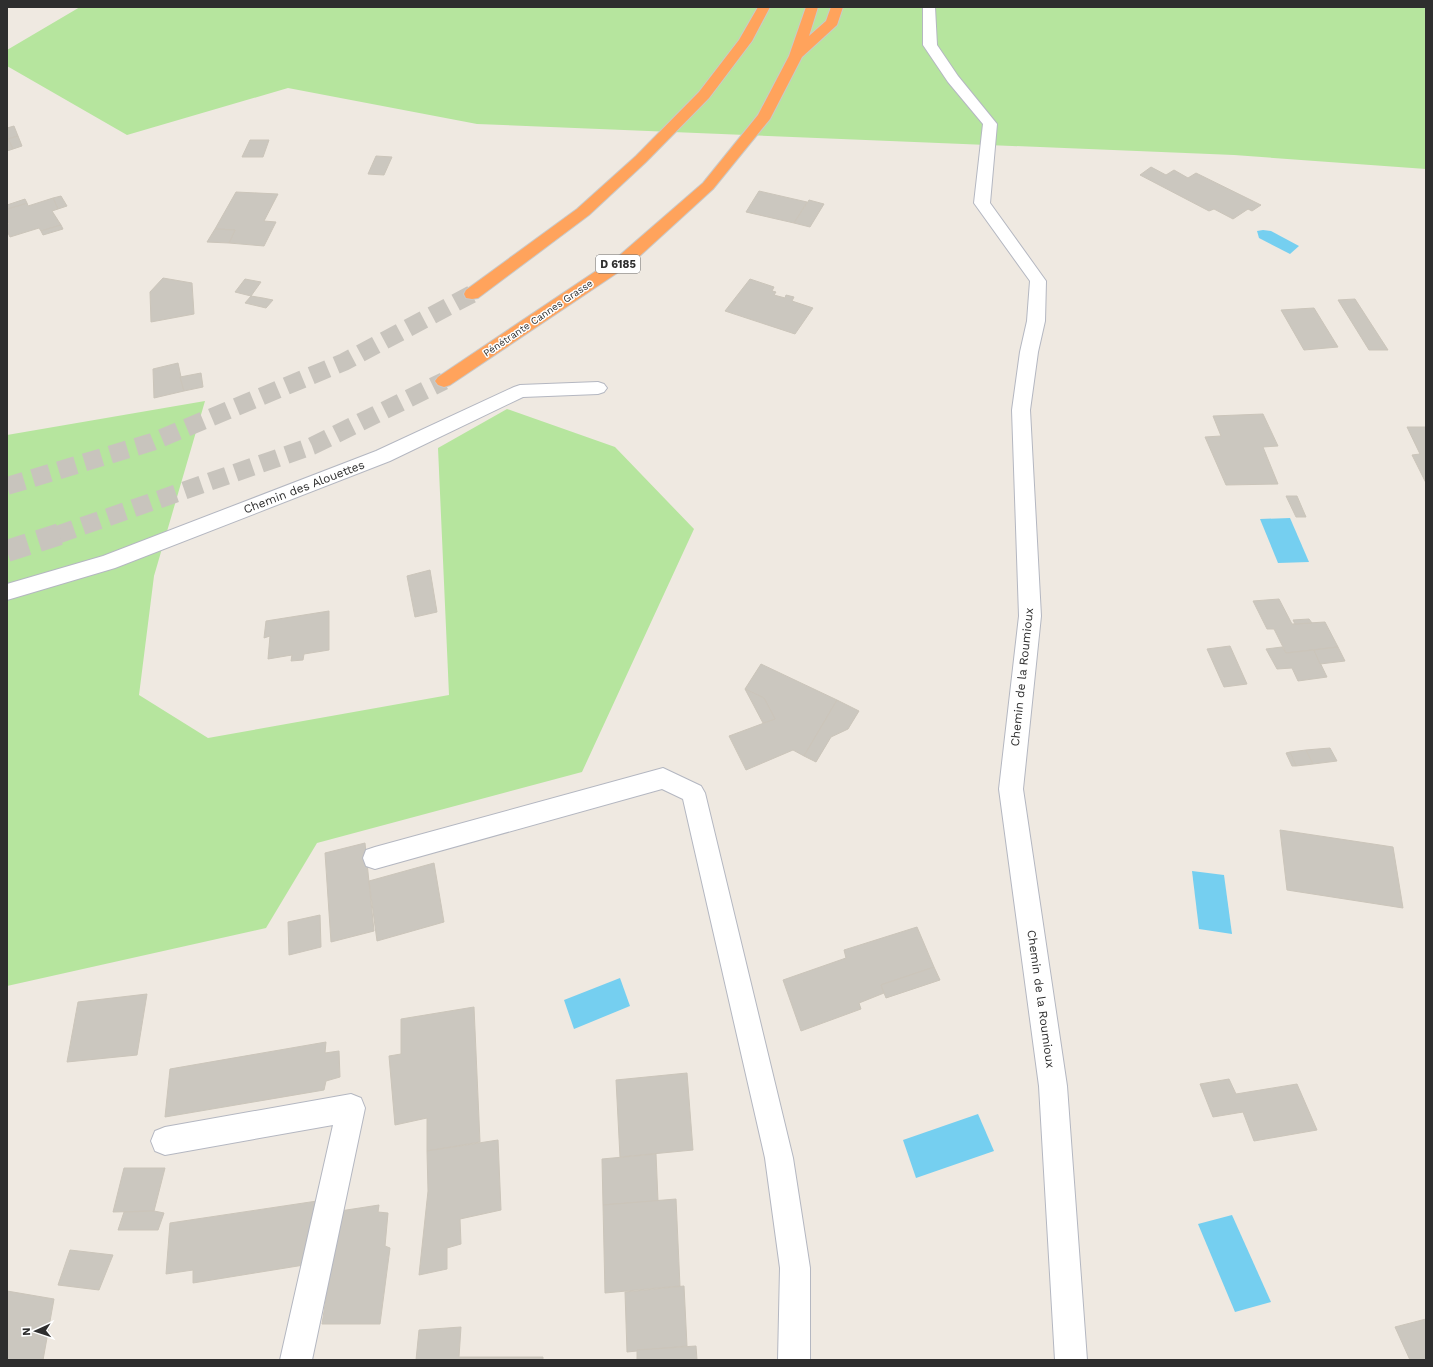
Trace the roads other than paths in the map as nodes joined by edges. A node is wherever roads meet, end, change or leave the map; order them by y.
1 (764, 7) edge
2 (812, 7) edge
3 (837, 7) edge
4 (929, 7) edge
5 (796, 56) junction
6 (472, 294) tunnel mouth
7 (444, 381) tunnel mouth
8 (598, 388) dead end
9 (7, 592) edge
10 (374, 858) dead end
11 (165, 1141) dead end
12 (296, 1360) edge
13 (794, 1360) edge
14 (1071, 1360) edge

1 - 6 highway
2 - 5 highway, Pénétrante Cannes Grasse / D 6185
3 - 5 highway
4 - 14 street, Chemin de la Roumioux
5 - 7 highway, Pénétrante Cannes Grasse / D 6185
8 - 9 street, Chemin des Alouettes
10 - 13 street
11 - 12 street

